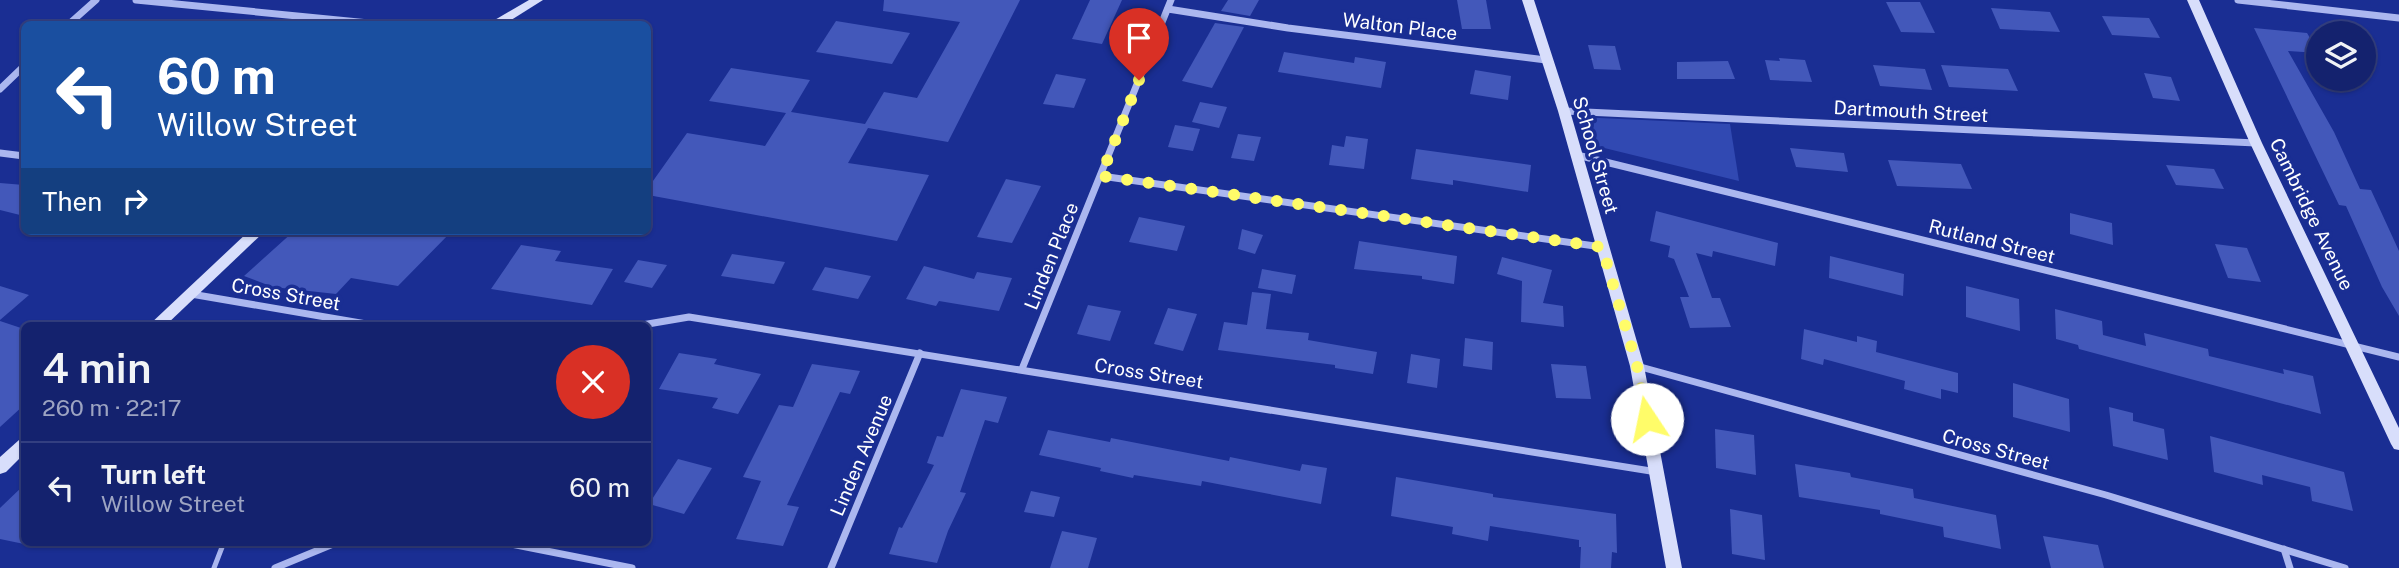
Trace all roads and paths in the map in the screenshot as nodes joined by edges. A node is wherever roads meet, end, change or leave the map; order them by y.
1 (96, 0) edge
2 (136, 0) edge
3 (537, 0) edge
4 (1171, 0) edge
5 (1528, 0) edge
6 (2193, 0) edge
7 (2238, 0) edge
8 (1168, 9) junction
9 (2399, 18) edge
10 (72, 21) edge
11 (349, 21) edge
12 (502, 21) edge
13 (1546, 60) junction
14 (21, 69) edge
15 (0, 89) edge
16 (1564, 111) junction
17 (2256, 143) junction
18 (0, 153) edge
19 (1577, 155) junction
20 (21, 156) edge
21 (1101, 176) junction
22 (254, 235) edge
23 (1602, 247) junction
24 (190, 294) junction
25 (159, 322) edge
26 (354, 322) edge
27 (651, 323) edge
28 (2354, 348) junction
29 (920, 354) junction
30 (2399, 357) edge
31 (1637, 366) junction
32 (1022, 369) junction
33 (2399, 444) edge
34 (21, 448) edge
35 (0, 467) edge
36 (1657, 472) junction
37 (222, 546) edge
38 (328, 546) edge
39 (520, 546) edge
40 (2284, 549) junction
41 (214, 568) edge
42 (275, 568) edge
43 (632, 568) edge
44 (831, 568) edge
45 (1674, 568) edge
46 (2290, 568) edge
47 (2345, 568) edge

1 - 10 street
2 - 11 street
3 - 12 street
4 - 8 street, Linden Place
5 - 13 street, School Street
6 - 17 street, Cambridge Avenue
7 - 9 street
8 - 13 street, Walton Place
8 - 21 street, Linden Place
13 - 16 street, School Street
14 - 15 street
16 - 17 street, Dartmouth Street
16 - 19 street, School Street
17 - 28 street, Cambridge Avenue
18 - 20 street
19 - 23 street, School Street
19 - 28 street, Rutland Street
21 - 23 street
21 - 32 street, Linden Place
22 - 24 street
23 - 31 street, School Street
24 - 25 street
24 - 26 street, Cross Street
27 - 29 street, Cross Street
28 - 30 street, Rutland Street
28 - 33 street, Cambridge Avenue
29 - 32 street, Cross Street
29 - 44 street, Linden Avenue
31 - 36 street, School Street
31 - 40 street, Cross Street
32 - 36 street, Cross Street
34 - 35 street
36 - 45 street, School Street
37 - 41 lane
38 - 42 street
39 - 43 street
40 - 46 street
40 - 47 street, Cross Street

